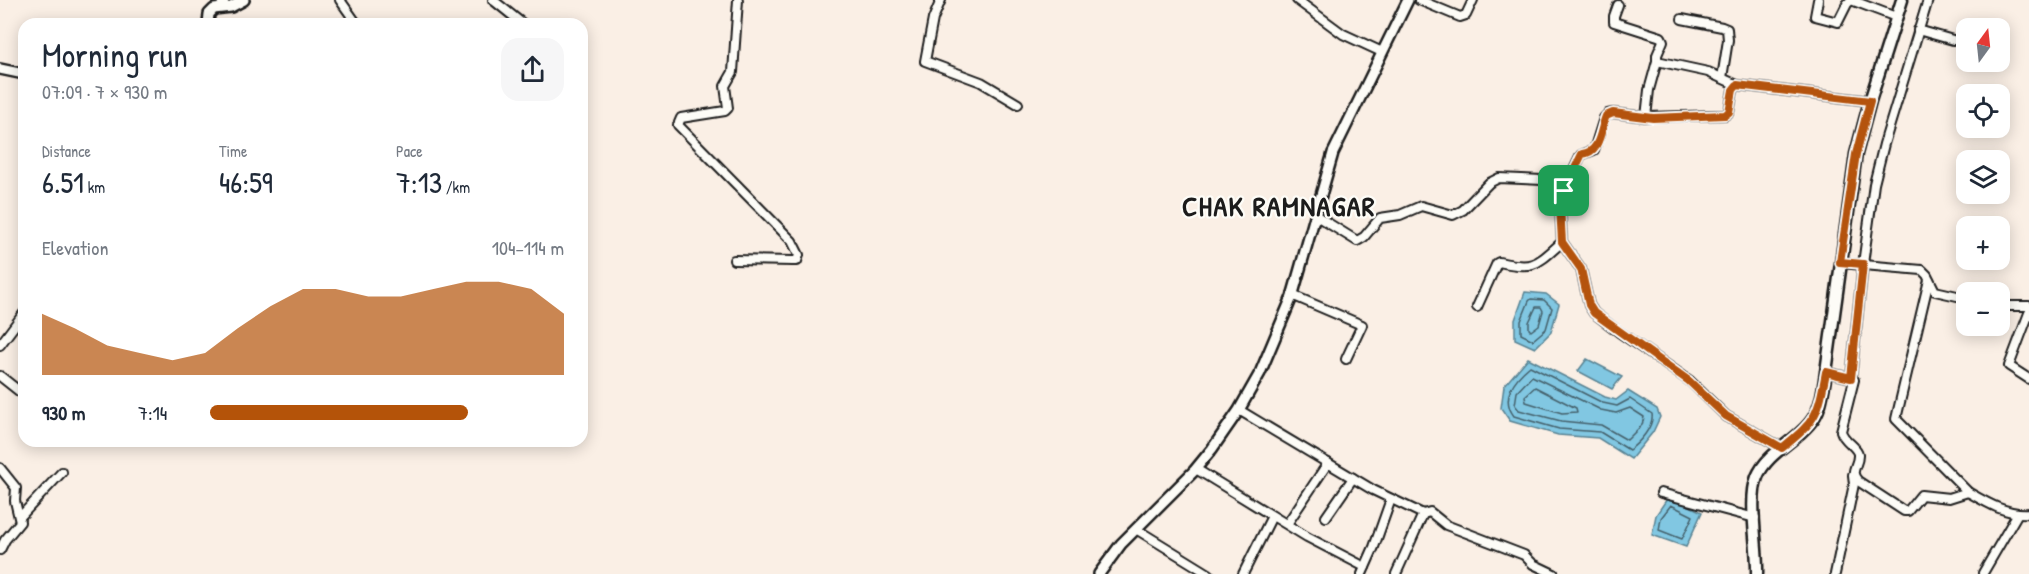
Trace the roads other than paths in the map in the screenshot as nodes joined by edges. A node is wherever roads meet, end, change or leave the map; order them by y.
1 (244, 0) edge
2 (340, 0) edge
3 (494, 0) edge
4 (738, 0) edge
5 (941, 0) edge
6 (1297, 0) edge
7 (1408, 0) edge
8 (1419, 0) edge
9 (1473, 0) edge
10 (1818, 0) edge
11 (1902, 0) edge
12 (1928, 0) edge
13 (224, 4) edge
14 (1618, 5) dead end
15 (1896, 17) junction
16 (209, 18) edge
17 (353, 18) edge
18 (516, 18) edge
19 (1682, 19) dead end
20 (1918, 30) junction
21 (1953, 40) dead end
22 (1382, 52) junction
23 (1657, 62) junction
24 (0, 69) edge
25 (18, 73) edge
26 (1722, 78) junction
27 (1737, 85) junction
28 (1870, 101) junction
29 (1018, 104) dead end
30 (1646, 117) junction
31 (1564, 191) junction
32 (1315, 215) junction
33 (1562, 242) junction
34 (734, 260) dead end
35 (1854, 263) junction
36 (1929, 280) junction
37 (1292, 295) junction
38 (1956, 296) edge
39 (2010, 306) edge
40 (2029, 306) edge
41 (1478, 307) dead end
42 (2029, 313) edge
43 (18, 321) edge
44 (0, 345) edge
45 (1346, 359) dead end
46 (1840, 375) junction
47 (0, 376) edge
48 (2029, 379) edge
49 (18, 390) edge
50 (1239, 410) junction
51 (1782, 448) junction
52 (1328, 463) junction
53 (0, 468) edge
54 (1196, 469) junction
55 (62, 472) dead end
56 (1853, 475) junction
57 (1353, 478) junction
58 (1968, 492) junction
59 (1661, 493) dead end
60 (1391, 499) junction
61 (2018, 513) junction
62 (2029, 513) edge
63 (1423, 514) junction
64 (1272, 516) junction
65 (20, 517) junction
66 (1326, 517) dead end
67 (1755, 518) junction
68 (1287, 524) junction
69 (1136, 529) junction
70 (0, 550) edge
71 (1364, 570) edge
72 (1983, 573) edge
73 (1099, 574) edge
74 (1209, 574) edge
75 (1243, 574) edge
76 (1396, 574) edge
77 (1554, 574) edge
78 (1757, 574) edge
79 (1835, 574) edge

1 - 13 street
2 - 17 street
3 - 18 street
4 - 34 street
5 - 29 street
6 - 22 street
7 - 22 street
8 - 9 street
10 - 15 street
11 - 15 main road
12 - 20 street
13 - 16 street
14 - 23 street
15 - 28 main road
19 - 26 street
20 - 21 street
20 - 35 street
22 - 32 street
23 - 26 street
23 - 30 street
24 - 25 street
26 - 27 street
27 - 28 street
27 - 30 street
28 - 35 main road
30 - 31 street
31 - 32 street
31 - 33 street
32 - 37 street
33 - 41 street
33 - 51 street
35 - 36 street
35 - 46 main road
35 - 46 street
36 - 38 street
36 - 58 street
37 - 45 street
37 - 50 street
39 - 40 street
42 - 48 street
43 - 44 street
46 - 51 main road
46 - 56 street
47 - 49 street
50 - 52 street
50 - 54 street
51 - 67 main road
52 - 57 street
52 - 68 street
53 - 65 street
54 - 64 street
54 - 69 street
55 - 65 street
56 - 58 street
56 - 79 street
57 - 60 street
57 - 66 street
58 - 61 street
59 - 67 street
60 - 63 street
60 - 71 street
61 - 62 street
61 - 72 street
63 - 76 street
63 - 77 street
64 - 68 street
64 - 75 street
65 - 70 street
67 - 78 main road
68 - 71 street
69 - 73 street
69 - 74 street

